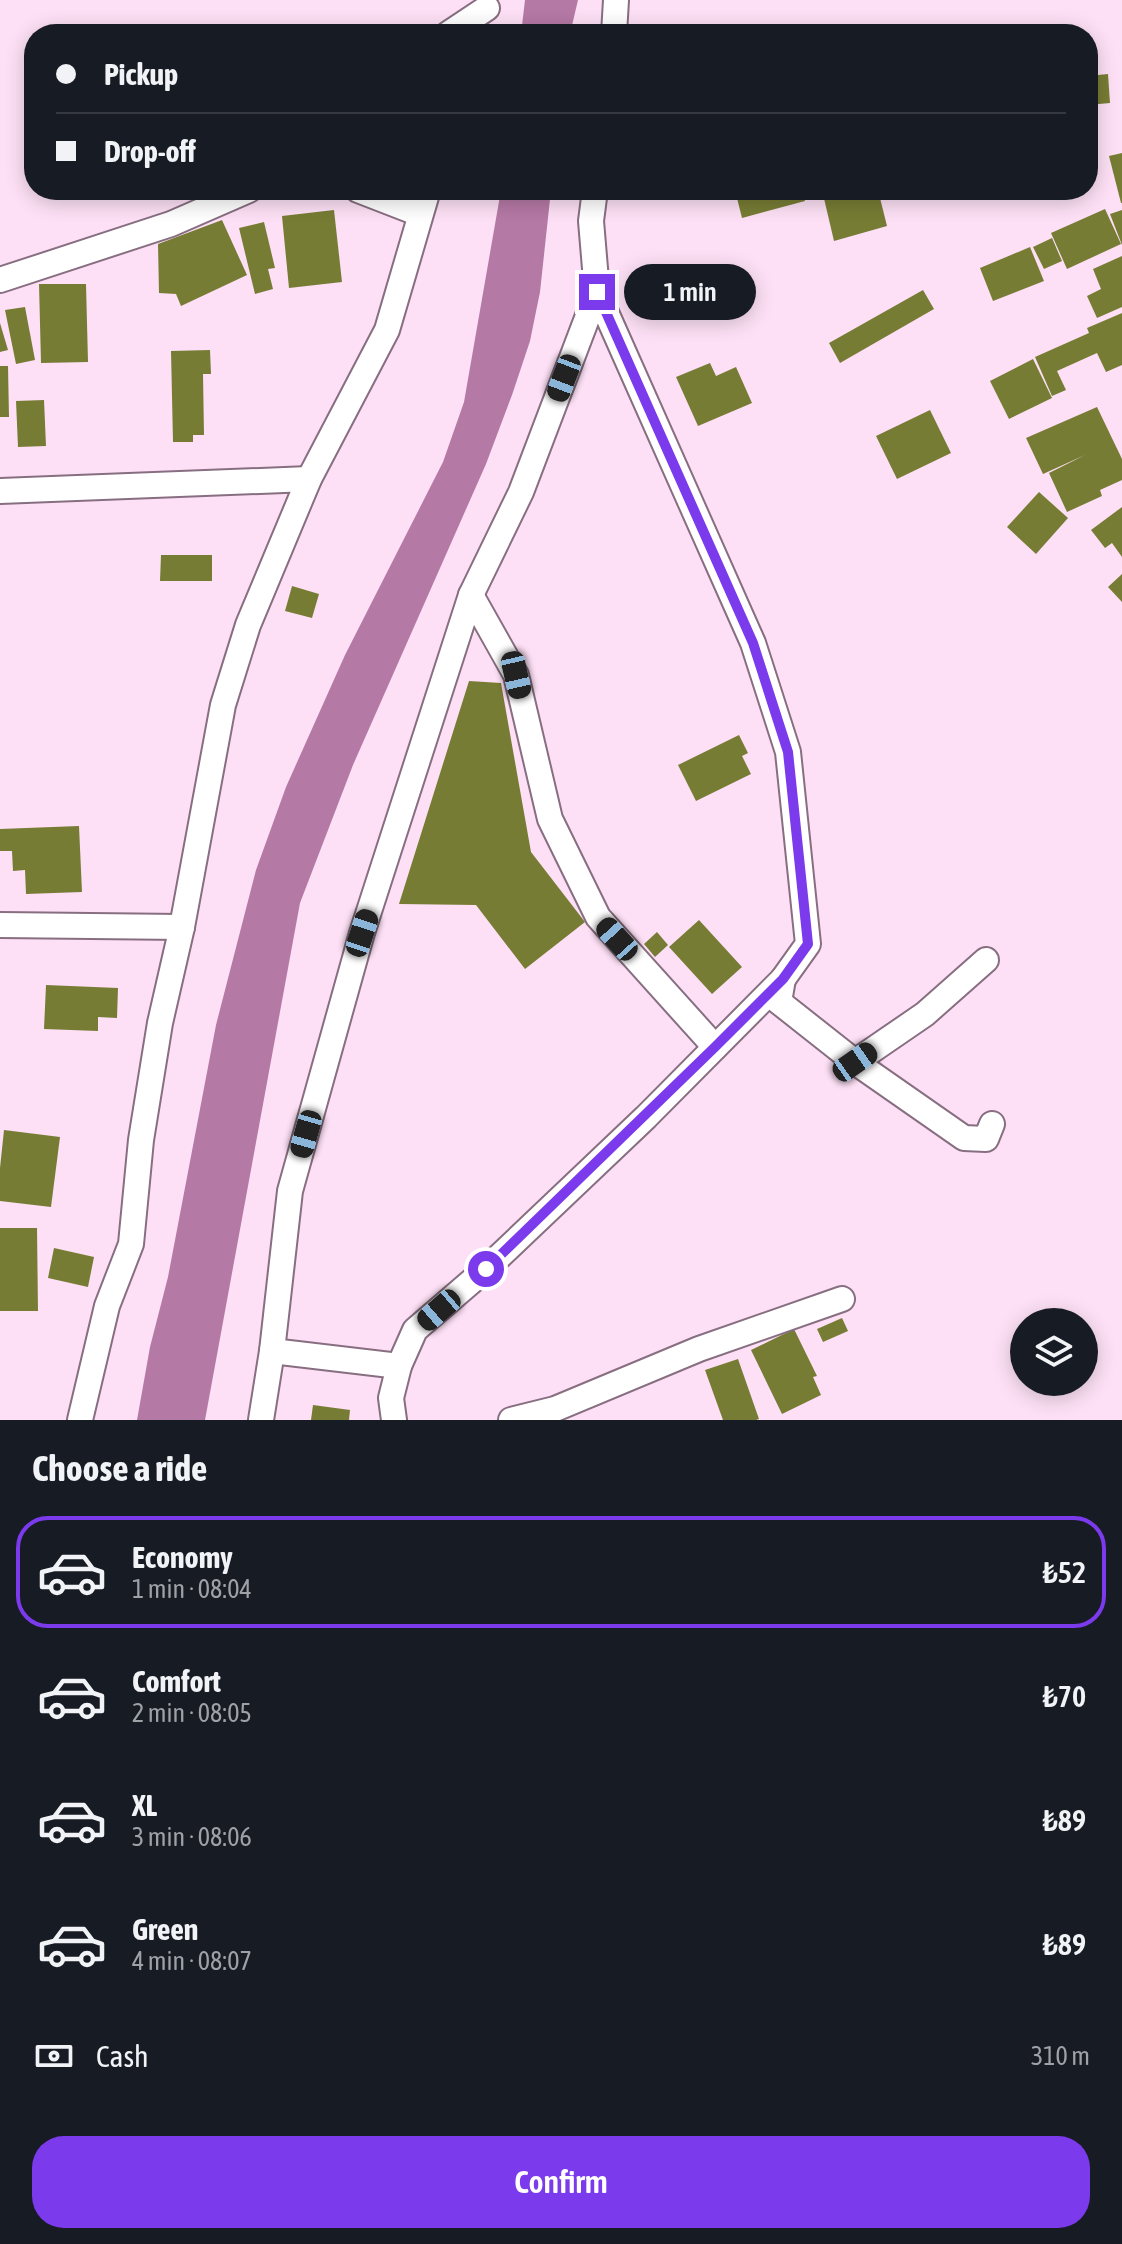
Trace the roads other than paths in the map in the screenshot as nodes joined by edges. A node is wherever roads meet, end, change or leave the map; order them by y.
1 (616, 0) edge
2 (488, 4) edge
3 (461, 24) edge
4 (481, 24) edge
5 (615, 24) edge
6 (226, 200) edge
7 (384, 200) edge
8 (425, 200) edge
9 (594, 200) edge
10 (420, 214) junction
11 (0, 280) edge
12 (597, 292) junction
13 (309, 479) junction
14 (0, 491) edge
15 (471, 595) junction
16 (0, 925) edge
17 (182, 927) junction
18 (986, 960) dead end
19 (783, 979) junction
20 (715, 1047) junction
21 (855, 1062) junction
22 (992, 1124) dead end
23 (842, 1299) dead end
24 (272, 1351) junction
25 (399, 1366) junction
26 (80, 1420) edge
27 (261, 1420) edge
28 (394, 1420) edge
29 (511, 1420) edge

1 - 5 street
2 - 3 street
2 - 4 street
6 - 11 street
7 - 10 street
8 - 10 street
9 - 12 street
10 - 13 street
12 - 15 street
12 - 19 street
13 - 14 street
13 - 17 street
15 - 20 street
15 - 24 street
16 - 17 street
17 - 26 street
18 - 21 street
19 - 20 street
19 - 21 street
20 - 25 street
21 - 22 street
23 - 29 street
24 - 25 street
24 - 27 street
25 - 28 street

